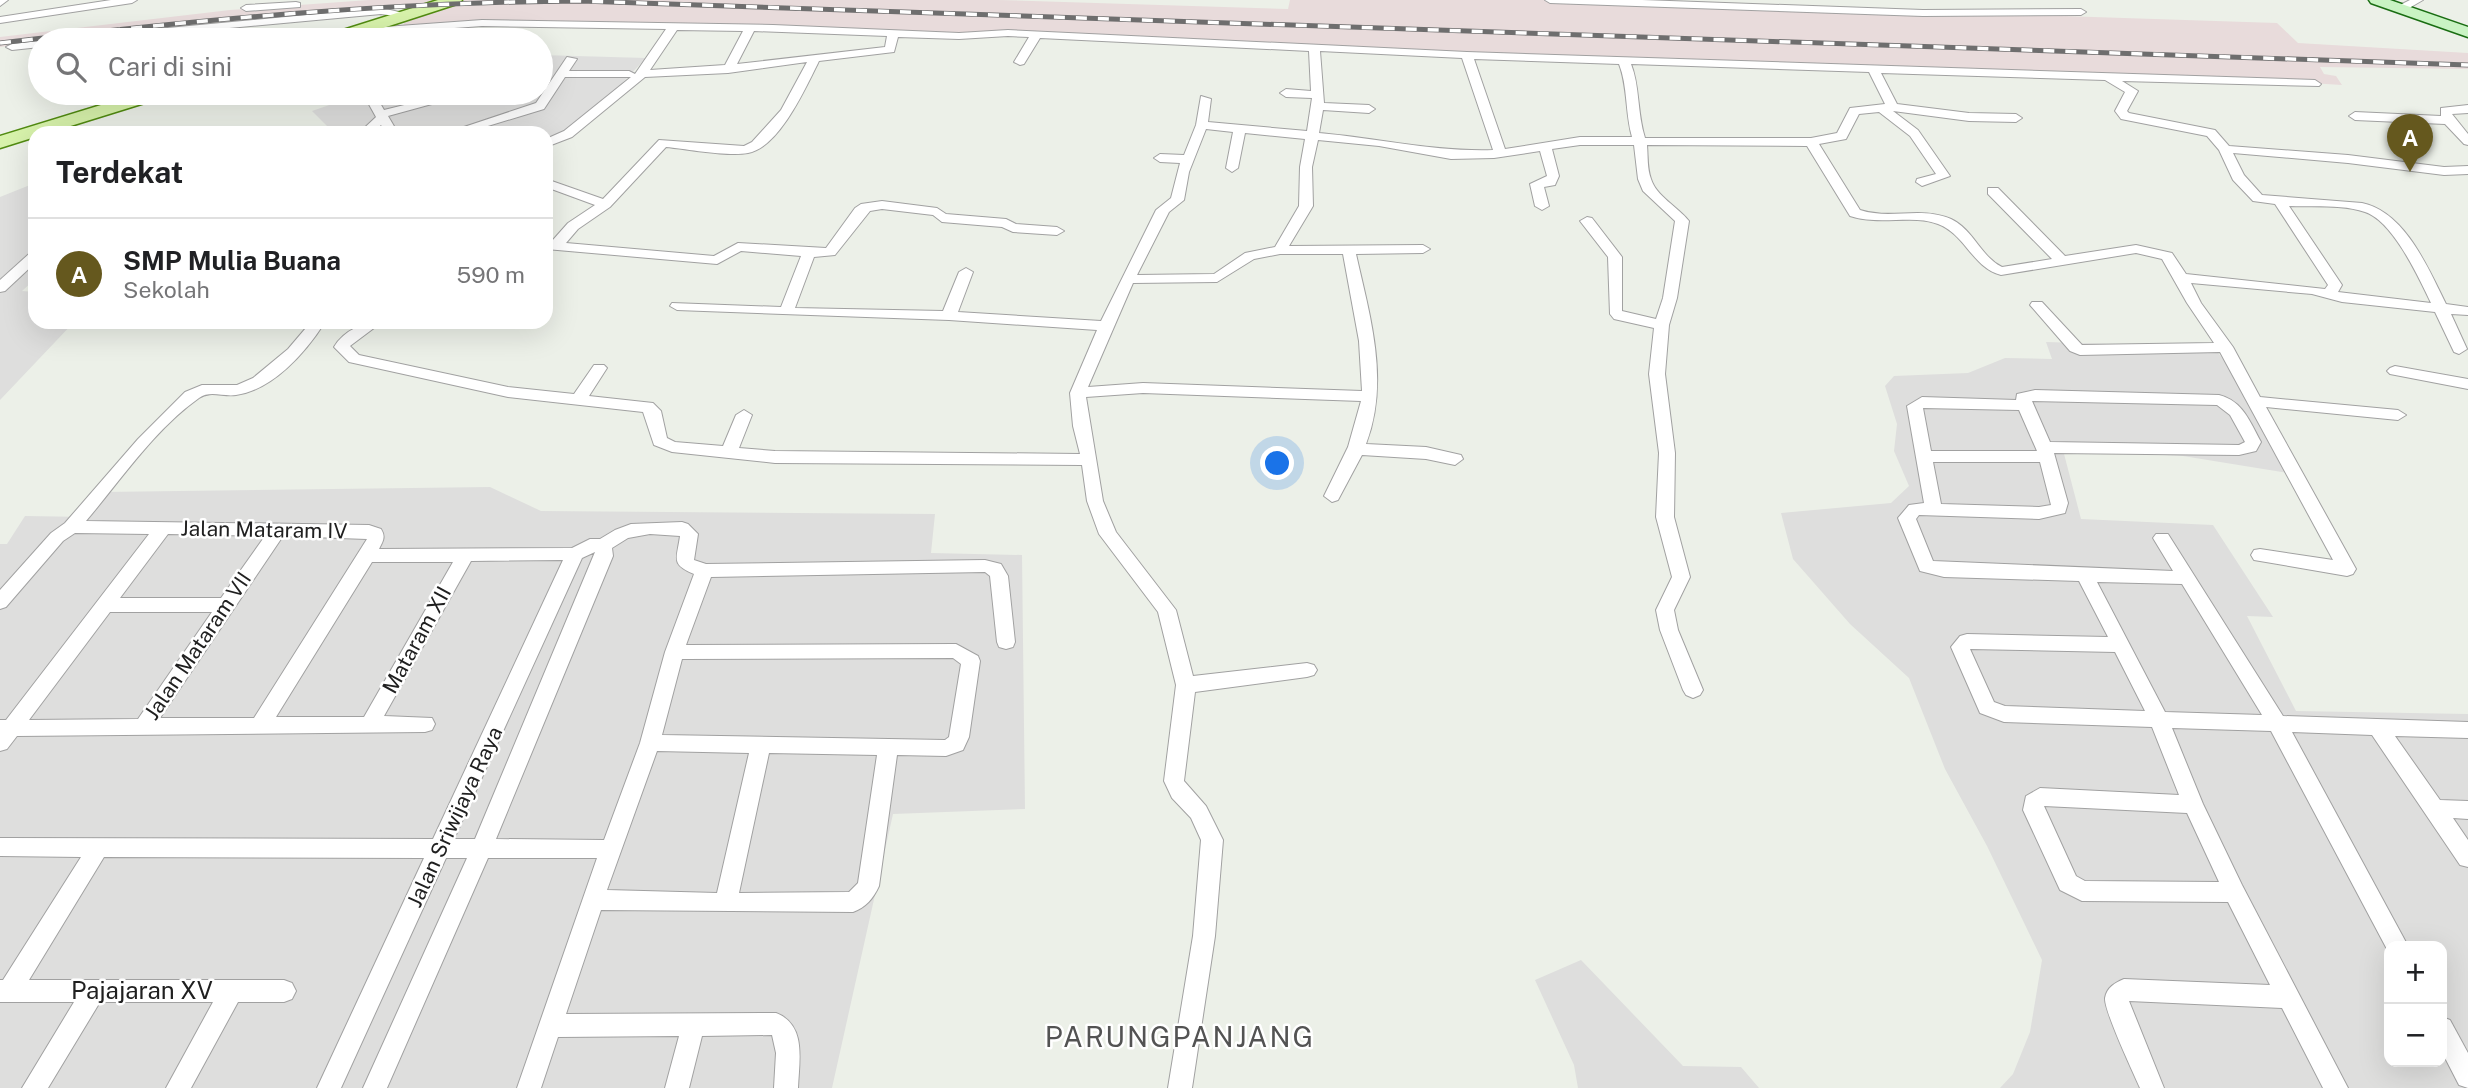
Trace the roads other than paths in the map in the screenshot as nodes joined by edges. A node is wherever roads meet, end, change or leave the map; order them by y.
1 (132, 0) edge
2 (366, 0) edge
3 (453, 0) edge
4 (1550, 0) edge
5 (2376, 0) edge
6 (2418, 0) edge
7 (1677, 2) edge
8 (1837, 5) edge
9 (246, 8) dead end
10 (2400, 9) junction
11 (2081, 12) dead end
12 (408, 15) junction
13 (0, 20) edge
14 (674, 26) junction
15 (187, 28) edge
16 (369, 28) edge
17 (413, 28) edge
18 (750, 28) junction
19 (2468, 32) edge
20 (893, 33) junction
21 (1036, 35) junction
22 (28, 45) edge
23 (12, 47) dead end
24 (1314, 47) junction
25 (1467, 55) junction
26 (815, 57) junction
27 (572, 60) dead end
28 (1624, 61) junction
29 (1020, 62) dead end
30 (1873, 68) junction
31 (728, 70) junction
32 (636, 74) junction
33 (558, 77) junction
34 (553, 78) edge
35 (2108, 78) junction
36 (2315, 84) dead end
37 (553, 85) edge
38 (1286, 93) dead end
39 (1205, 99) dead end
40 (1318, 101) junction
41 (121, 105) edge
42 (376, 105) edge
43 (422, 105) edge
44 (541, 105) edge
45 (1887, 107) junction
46 (1369, 109) dead end
47 (2468, 109) edge
48 (382, 116) junction
49 (2355, 116) dead end
50 (2016, 118) dead end
51 (2448, 120) junction
52 (1202, 125) junction
53 (56, 126) edge
54 (372, 126) edge
55 (388, 126) edge
56 (476, 126) edge
57 (1240, 129) junction
58 (28, 134) edge
59 (1314, 137) junction
60 (553, 140) edge
61 (2468, 141) edge
62 (0, 142) edge
63 (1640, 142) junction
64 (1811, 142) junction
65 (1545, 145) junction
66 (2225, 149) junction
67 (1500, 153) junction
68 (1160, 158) dead end
69 (1188, 159) junction
70 (1232, 168) dead end
71 (2468, 170) edge
72 (1922, 182) dead end
73 (553, 185) edge
74 (1993, 191) dead end
75 (2279, 201) junction
76 (605, 204) junction
77 (1542, 206) dead end
78 (1587, 221) dead end
79 (1057, 231) dead end
80 (553, 243) edge
81 (553, 245) edge
82 (1423, 249) dead end
83 (1280, 250) junction
84 (1349, 251) junction
85 (809, 253) junction
86 (2063, 262) junction
87 (28, 264) edge
88 (966, 272) dead end
89 (2180, 278) junction
90 (1129, 279) junction
91 (0, 288) edge
92 (2330, 293) junction
93 (2037, 305) dead end
94 (677, 306) dead end
95 (2444, 310) junction
96 (786, 312) junction
97 (2468, 312) edge
98 (949, 316) junction
99 (1662, 325) junction
100 (1106, 326) junction
101 (314, 329) edge
102 (365, 329) edge
103 (2225, 347) junction
104 (2459, 349) dead end
105 (599, 369) dead end
106 (2395, 372) dead end
107 (2468, 384) edge
108 (1077, 393) junction
109 (1370, 396) junction
110 (579, 399) junction
111 (2253, 401) junction
112 (2025, 405) junction
113 (744, 415) dead end
114 (2398, 415) dead end
115 (1356, 449) junction
116 (2046, 452) junction
117 (729, 453) junction
118 (1923, 456) junction
119 (1455, 459) dead end
120 (1090, 460) junction
121 (1332, 496) dead end
122 (1933, 508) junction
123 (71, 527) junction
124 (163, 528) junction
125 (277, 531) junction
126 (2162, 538) dead end
127 (603, 547) junction
128 (578, 551) junction
129 (2260, 555) dead end
130 (367, 556) junction
131 (465, 556) junction
132 (704, 571) junction
133 (2085, 575) junction
134 (2186, 578) junction
135 (7, 585) edge
136 (0, 602) edge
137 (105, 605) junction
138 (225, 605) junction
139 (1006, 642) dead end
140 (2121, 645) junction
141 (674, 652) junction
142 (1307, 670) dead end
143 (1186, 685) junction
144 (1693, 690) dead end
145 (2159, 719) junction
146 (2277, 723) junction
147 (370, 724) junction
148 (425, 724) dead end
149 (143, 727) junction
150 (259, 727) junction
151 (2378, 727) junction
152 (2468, 730) edge
153 (4, 733) edge
154 (650, 743) junction
155 (761, 746) junction
156 (888, 748) junction
157 (2193, 804) junction
158 (2435, 809) junction
159 (2468, 810) edge
160 (99, 846) junction
161 (0, 847) edge
162 (442, 847) junction
163 (482, 848) junction
164 (611, 849) junction
165 (2468, 858) edge
166 (2234, 892) junction
167 (593, 900) junction
168 (726, 904) junction
169 (2395, 941) edge
170 (94, 990) junction
171 (5, 991) edge
172 (232, 991) junction
173 (284, 991) dead end
174 (2287, 997) junction
175 (694, 1023) junction
176 (550, 1026) junction
177 (2447, 1037) edge
178 (2468, 1077) edge
179 (34, 1088) edge
180 (178, 1088) edge
181 (329, 1088) edge
182 (375, 1088) edge
183 (529, 1088) edge
184 (677, 1088) edge
185 (786, 1088) edge
186 (1180, 1088) edge
187 (2152, 1088) edge
188 (2336, 1088) edge

1 - 13 street
2 - 9 street
3 - 12 main road
4 - 7 street
5 - 10 street
6 - 10 street
7 - 8 street
8 - 11 street
10 - 19 street
12 - 15 street
12 - 16 main road
14 - 17 street
14 - 18 street
14 - 32 street
18 - 20 street
18 - 31 street
20 - 21 street
20 - 26 street
21 - 24 street
21 - 29 street
22 - 23 street
24 - 25 street
24 - 40 street
25 - 28 street
25 - 67 street
26 - 31 street
26 - 76 street
27 - 33 street
28 - 30 street
28 - 63 street
30 - 35 street
30 - 45 street
31 - 32 street
32 - 33 street
32 - 60 street
33 - 34 street
33 - 37 street
35 - 36 street
35 - 66 street
38 - 40 street
39 - 52 street
40 - 46 street
40 - 59 street
41 - 53 main road
42 - 48 street
43 - 48 street
44 - 56 street
45 - 50 street
45 - 64 street
45 - 72 street
47 - 51 street
48 - 54 street
48 - 55 street
49 - 51 street
51 - 61 street
52 - 57 street
52 - 69 street
57 - 59 street
57 - 70 street
58 - 62 main road
59 - 67 street
59 - 83 street
63 - 64 street
63 - 65 street
63 - 99 street
64 - 86 street
65 - 67 street
65 - 77 street
66 - 71 street
66 - 75 street
68 - 69 street
69 - 90 street
73 - 76 street
74 - 86 street
75 - 92 street
75 - 95 street
76 - 80 street
78 - 99 street
79 - 85 street
81 - 85 street
82 - 84 street
83 - 84 street
83 - 90 street
84 - 109 street
85 - 96 street
86 - 89 street
87 - 91 street
88 - 98 street
89 - 92 street
89 - 103 street
90 - 100 street
92 - 95 street
93 - 103 street
94 - 96 street
95 - 97 street
95 - 104 street
96 - 98 street
98 - 100 street
99 - 144 street
100 - 108 street
101 - 123 street
102 - 110 street
103 - 111 street
105 - 110 street
106 - 107 street
108 - 109 street
108 - 120 street
109 - 115 street
110 - 117 street
111 - 114 street
111 - 129 street
112 - 116 street
112 - 116 street
112 - 118 street
113 - 117 street
115 - 119 street
115 - 121 street
116 - 118 street
116 - 122 street
117 - 120 street
118 - 122 street
120 - 143 street
122 - 133 street
123 - 124 street, Jalan Mataram IV
123 - 135 street
124 - 125 street, Jalan Mataram IV
124 - 137 street
125 - 130 street, Jalan Mataram IV
125 - 138 street, Jalan Mataram VII
126 - 134 street
127 - 128 street
127 - 132 street
127 - 163 street, Jalan Sriwijaya Raya
128 - 131 street
128 - 162 street, Jalan Sriwijaya Raya
130 - 131 street
130 - 150 street, Jalan Mataram IV
131 - 147 street, Mataram XII
132 - 139 street
132 - 141 street
133 - 134 street
133 - 140 street
134 - 146 street
135 - 136 street
137 - 138 street
137 - 153 street
138 - 149 street, Jalan Mataram VII
140 - 145 street
140 - 145 street
141 - 154 street
141 - 156 street
142 - 143 street
143 - 186 street
145 - 146 street
145 - 157 street
146 - 151 street
146 - 169 street
147 - 148 street
147 - 150 street
149 - 150 street
149 - 153 street
151 - 152 street
151 - 158 street
154 - 155 street
154 - 164 street
155 - 156 street
155 - 168 street
156 - 168 street
157 - 166 street
157 - 166 street
158 - 159 street
158 - 165 street
160 - 161 street
160 - 162 street
160 - 171 street
162 - 163 street
162 - 181 street, Jalan Sriwijaya Raya
163 - 164 street
163 - 182 street, Jalan Sriwijaya Raya
164 - 167 street
166 - 174 street
167 - 168 street
167 - 176 street
170 - 171 street, Pajajaran XV
170 - 172 street, Pajajaran XV
170 - 179 street
172 - 173 street, Pajajaran XV
172 - 180 street
174 - 187 street
174 - 188 street
175 - 176 street
175 - 184 street
175 - 185 street
176 - 183 street
177 - 178 street

